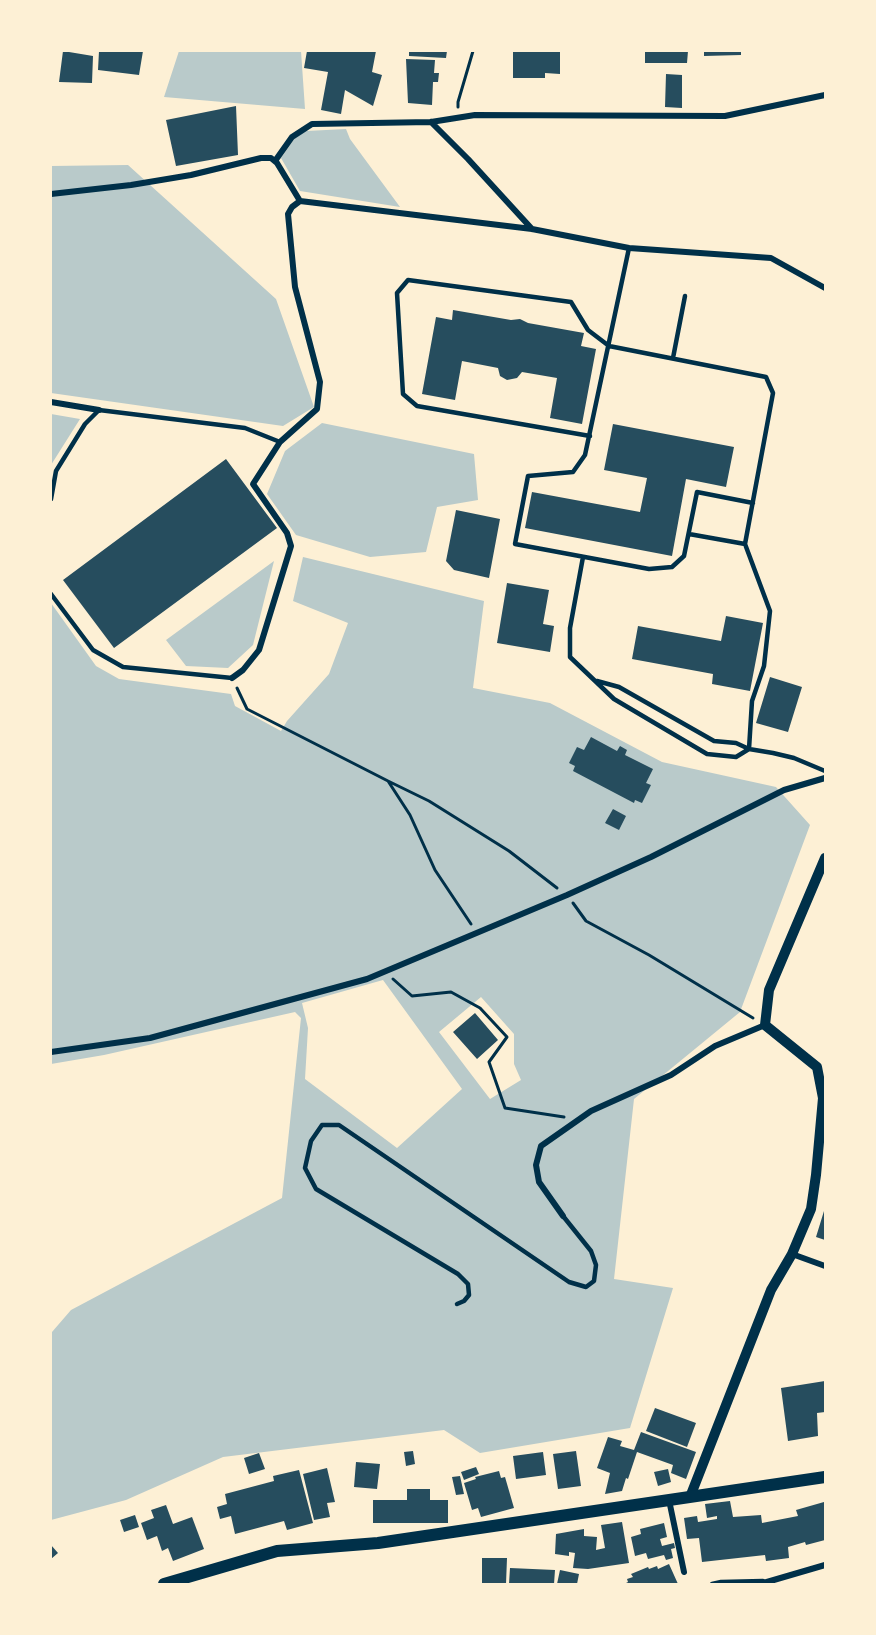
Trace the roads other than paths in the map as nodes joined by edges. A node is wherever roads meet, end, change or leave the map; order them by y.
1 (825, 95) edge
2 (431, 122) junction
3 (275, 161) junction
4 (51, 194) edge
5 (300, 201) junction
6 (532, 230) junction
7 (629, 248) junction
8 (825, 288) edge
9 (685, 296) dead end
10 (609, 346) junction
11 (673, 358) junction
12 (51, 402) edge
13 (99, 410) junction
14 (590, 436) junction
15 (280, 442) junction
16 (51, 499) edge
17 (753, 503) junction
18 (689, 534) junction
19 (745, 544) junction
20 (583, 557) junction
21 (51, 594) edge
22 (232, 678) joint
23 (595, 681) junction
24 (749, 749) junction
25 (825, 771) edge
26 (825, 778) edge
27 (825, 858) edge
28 (765, 1025) junction
29 (51, 1052) edge
30 (824, 1098) edge
31 (563, 1216) joint
32 (792, 1254) junction
33 (825, 1266) edge
34 (457, 1304) dead end
35 (825, 1477) edge
36 (690, 1497) junction
37 (669, 1500) junction
38 (825, 1565) edge
39 (684, 1572) dead end
40 (764, 1582) edge
41 (164, 1584) edge
42 (712, 1584) edge

1 - 2 street
2 - 3 street
2 - 6 street
3 - 4 street
3 - 5 street
5 - 6 street
5 - 15 street
6 - 7 street
7 - 8 street
7 - 10 lane
9 - 11 lane
10 - 11 lane
10 - 14 lane
10 - 14 lane
11 - 17 lane
12 - 13 street
13 - 15 lane
13 - 16 lane
14 - 20 lane
15 - 22 street
17 - 18 lane
17 - 19 lane
18 - 19 lane
18 - 20 lane
19 - 24 lane
20 - 23 lane
21 - 22 lane
23 - 24 lane
23 - 24 lane
24 - 25 lane
26 - 29 street
27 - 28 street
28 - 30 street
28 - 31 street
30 - 32 street
31 - 34 lane
32 - 33 street
32 - 36 street
35 - 36 main road
36 - 37 main road
37 - 39 street
37 - 41 main road
38 - 40 street
40 - 42 lane

